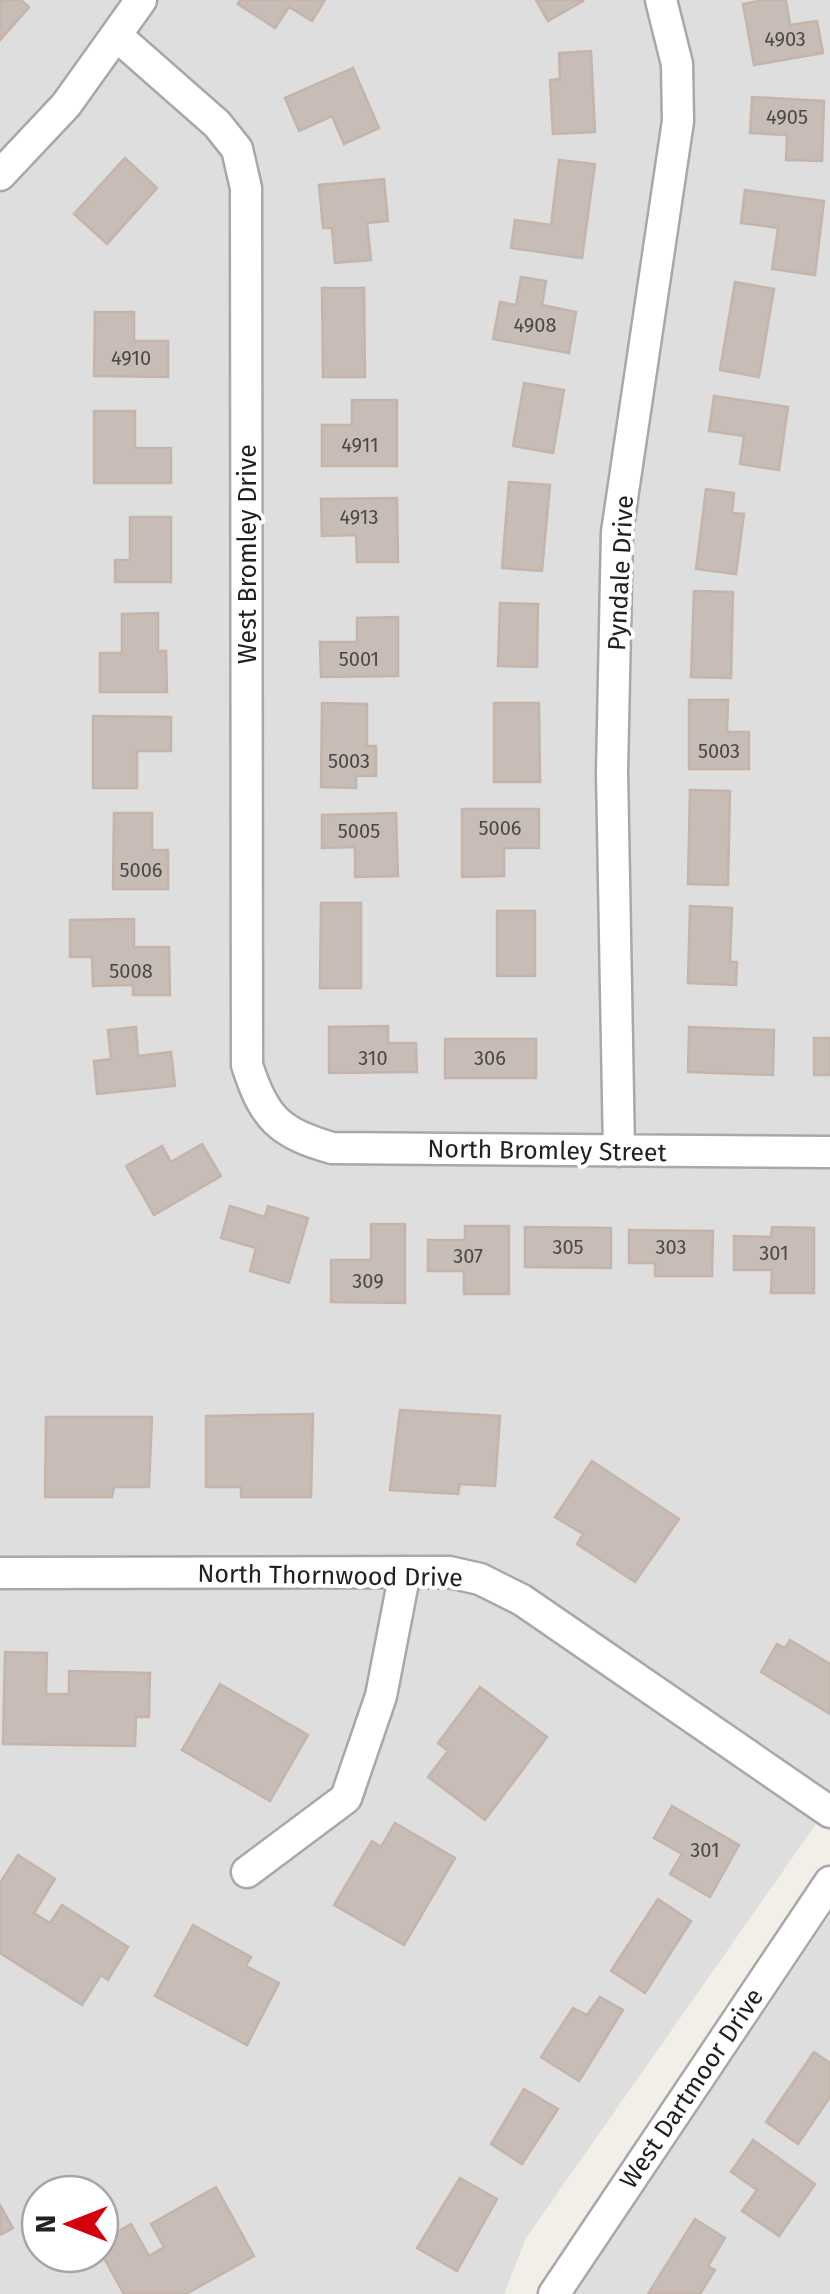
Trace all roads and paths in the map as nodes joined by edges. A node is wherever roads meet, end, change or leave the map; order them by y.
1 (141, 0) edge
2 (661, 0) edge
3 (117, 36) junction
4 (0, 175) edge
5 (272, 1119) joint
6 (619, 1151) junction
7 (830, 1152) edge
8 (405, 1572) junction
9 (0, 1573) edge
10 (830, 1812) edge
11 (247, 1872) dead end
12 (830, 1882) edge
13 (554, 2294) edge

1 - 3 street
2 - 6 street, Pyndale Drive
3 - 4 street
3 - 5 street, West Bromley Drive
5 - 6 street, North Bromley Street
6 - 7 street, North Bromley Street
8 - 9 street, North Thornwood Drive
8 - 10 street, North Thornwood Drive
8 - 11 street
12 - 13 street, West Dartmoor Drive

